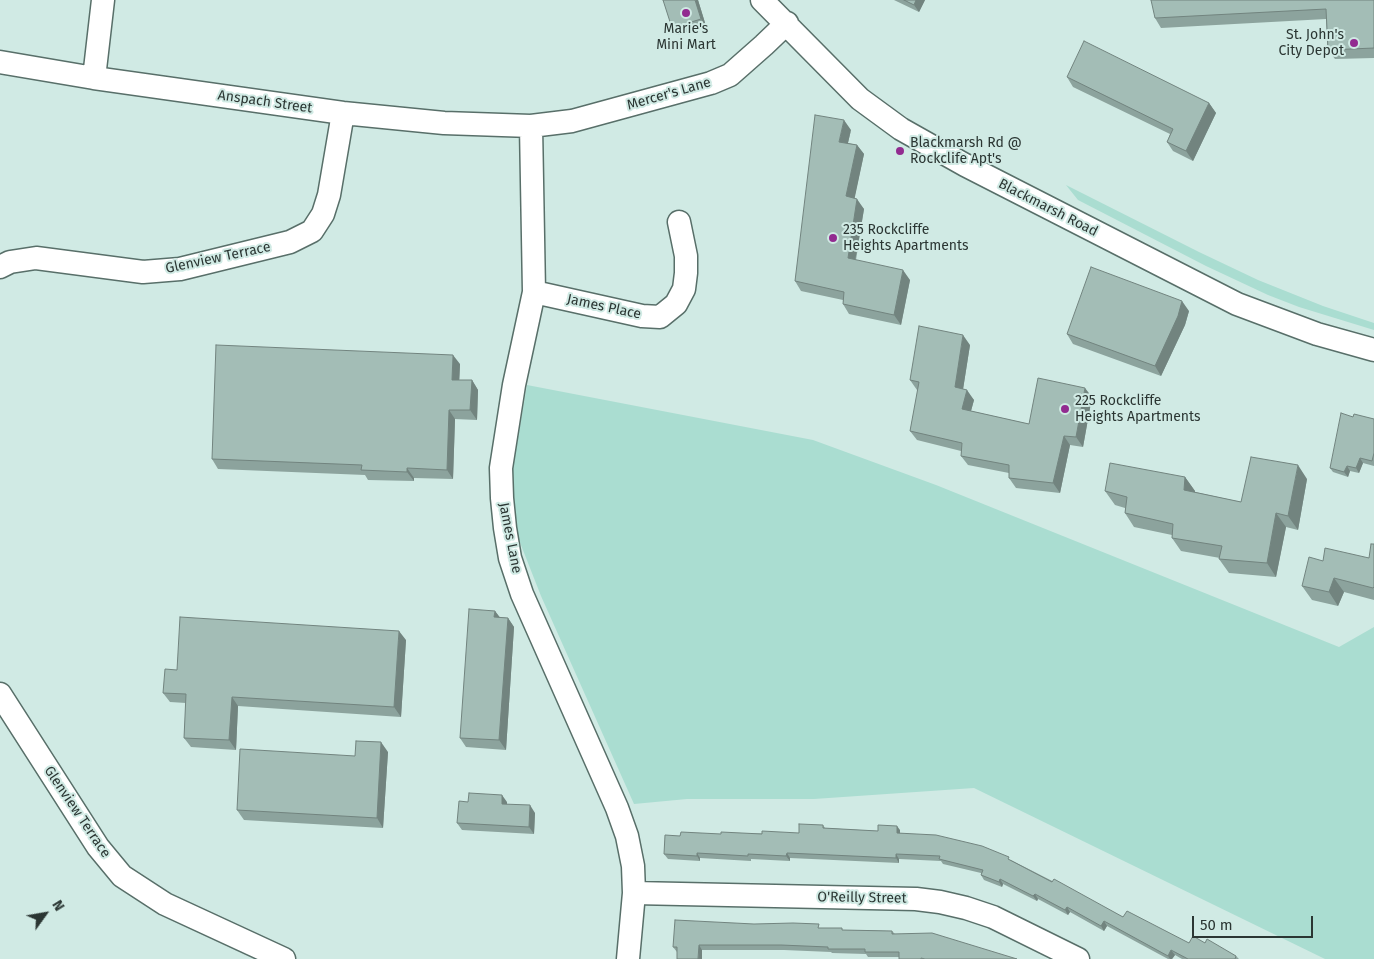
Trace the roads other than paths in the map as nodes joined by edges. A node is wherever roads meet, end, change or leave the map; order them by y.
1 (103, 0) edge
2 (762, 0) edge
3 (787, 23) junction
4 (0, 62) edge
5 (94, 78) junction
6 (342, 113) junction
7 (531, 126) junction
8 (679, 222) dead end
9 (0, 267) edge
10 (534, 292) junction
11 (1374, 350) edge
12 (0, 694) edge
13 (634, 893) junction
14 (284, 959) edge
15 (628, 959) edge
16 (1078, 959) edge

1 - 5 street
2 - 3 street, Blackmarsh Road
3 - 7 street, Mercer's Lane
3 - 11 street, Blackmarsh Road
4 - 5 street, Anspach Street
5 - 6 street, Anspach Street
6 - 7 street, Anspach Street
6 - 9 street, Glenview Terrace
7 - 10 street, James Lane
8 - 10 street, James Place
10 - 13 street, James Lane
12 - 14 street, Glenview Terrace
13 - 15 street, James Lane
13 - 16 street, O'Reilly Street

